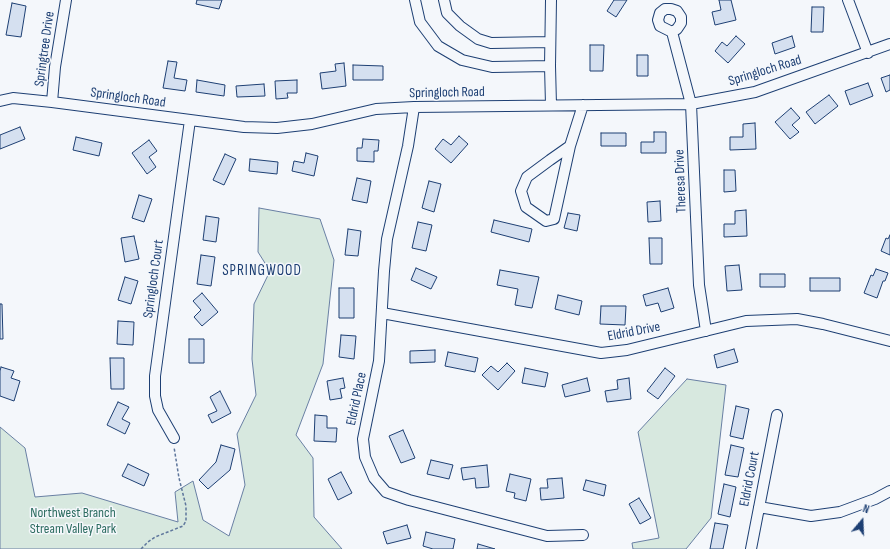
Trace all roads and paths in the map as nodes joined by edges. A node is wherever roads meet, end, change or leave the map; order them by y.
1 (66, 0) edge
2 (415, 0) edge
3 (444, 0) edge
4 (550, 0) edge
5 (848, 0) edge
6 (672, 32) dead end
7 (550, 42) junction
8 (890, 44) edge
9 (868, 53) junction
10 (550, 66) junction
11 (0, 101) edge
12 (52, 102) junction
13 (692, 104) junction
14 (551, 105) junction
15 (583, 105) junction
16 (414, 107) junction
17 (190, 120) junction
18 (570, 146) junction
19 (382, 313) junction
20 (706, 331) junction
21 (890, 340) edge
22 (777, 415) dead end
23 (174, 438) joint
24 (890, 491) edge
25 (759, 507) junction
26 (583, 535) dead end
27 (141, 549) edge
28 (751, 549) edge

1 - 12 street, Springtree Drive
2 - 10 street
3 - 7 street
4 - 7 street
5 - 9 street
6 - 13 street, Theresa Drive
7 - 10 street
8 - 9 street, Springloch Road
9 - 13 street, Springloch Road
10 - 14 street
11 - 12 street, Springloch Road
12 - 17 street, Springloch Road
13 - 15 street, Springloch Road
13 - 20 street, Theresa Drive
14 - 15 street, Springloch Road
14 - 16 street, Springloch Road
15 - 18 street
16 - 17 street, Springloch Road
16 - 19 street, Eldrid Place
17 - 23 street, Springloch Court
18 - 18 street
19 - 20 street, Eldrid Drive
19 - 26 street, Eldrid Place
20 - 21 street, Eldrid Drive
22 - 25 street, Eldrid Court
23 - 27 path
24 - 25 street
25 - 28 street, Eldrid Court

